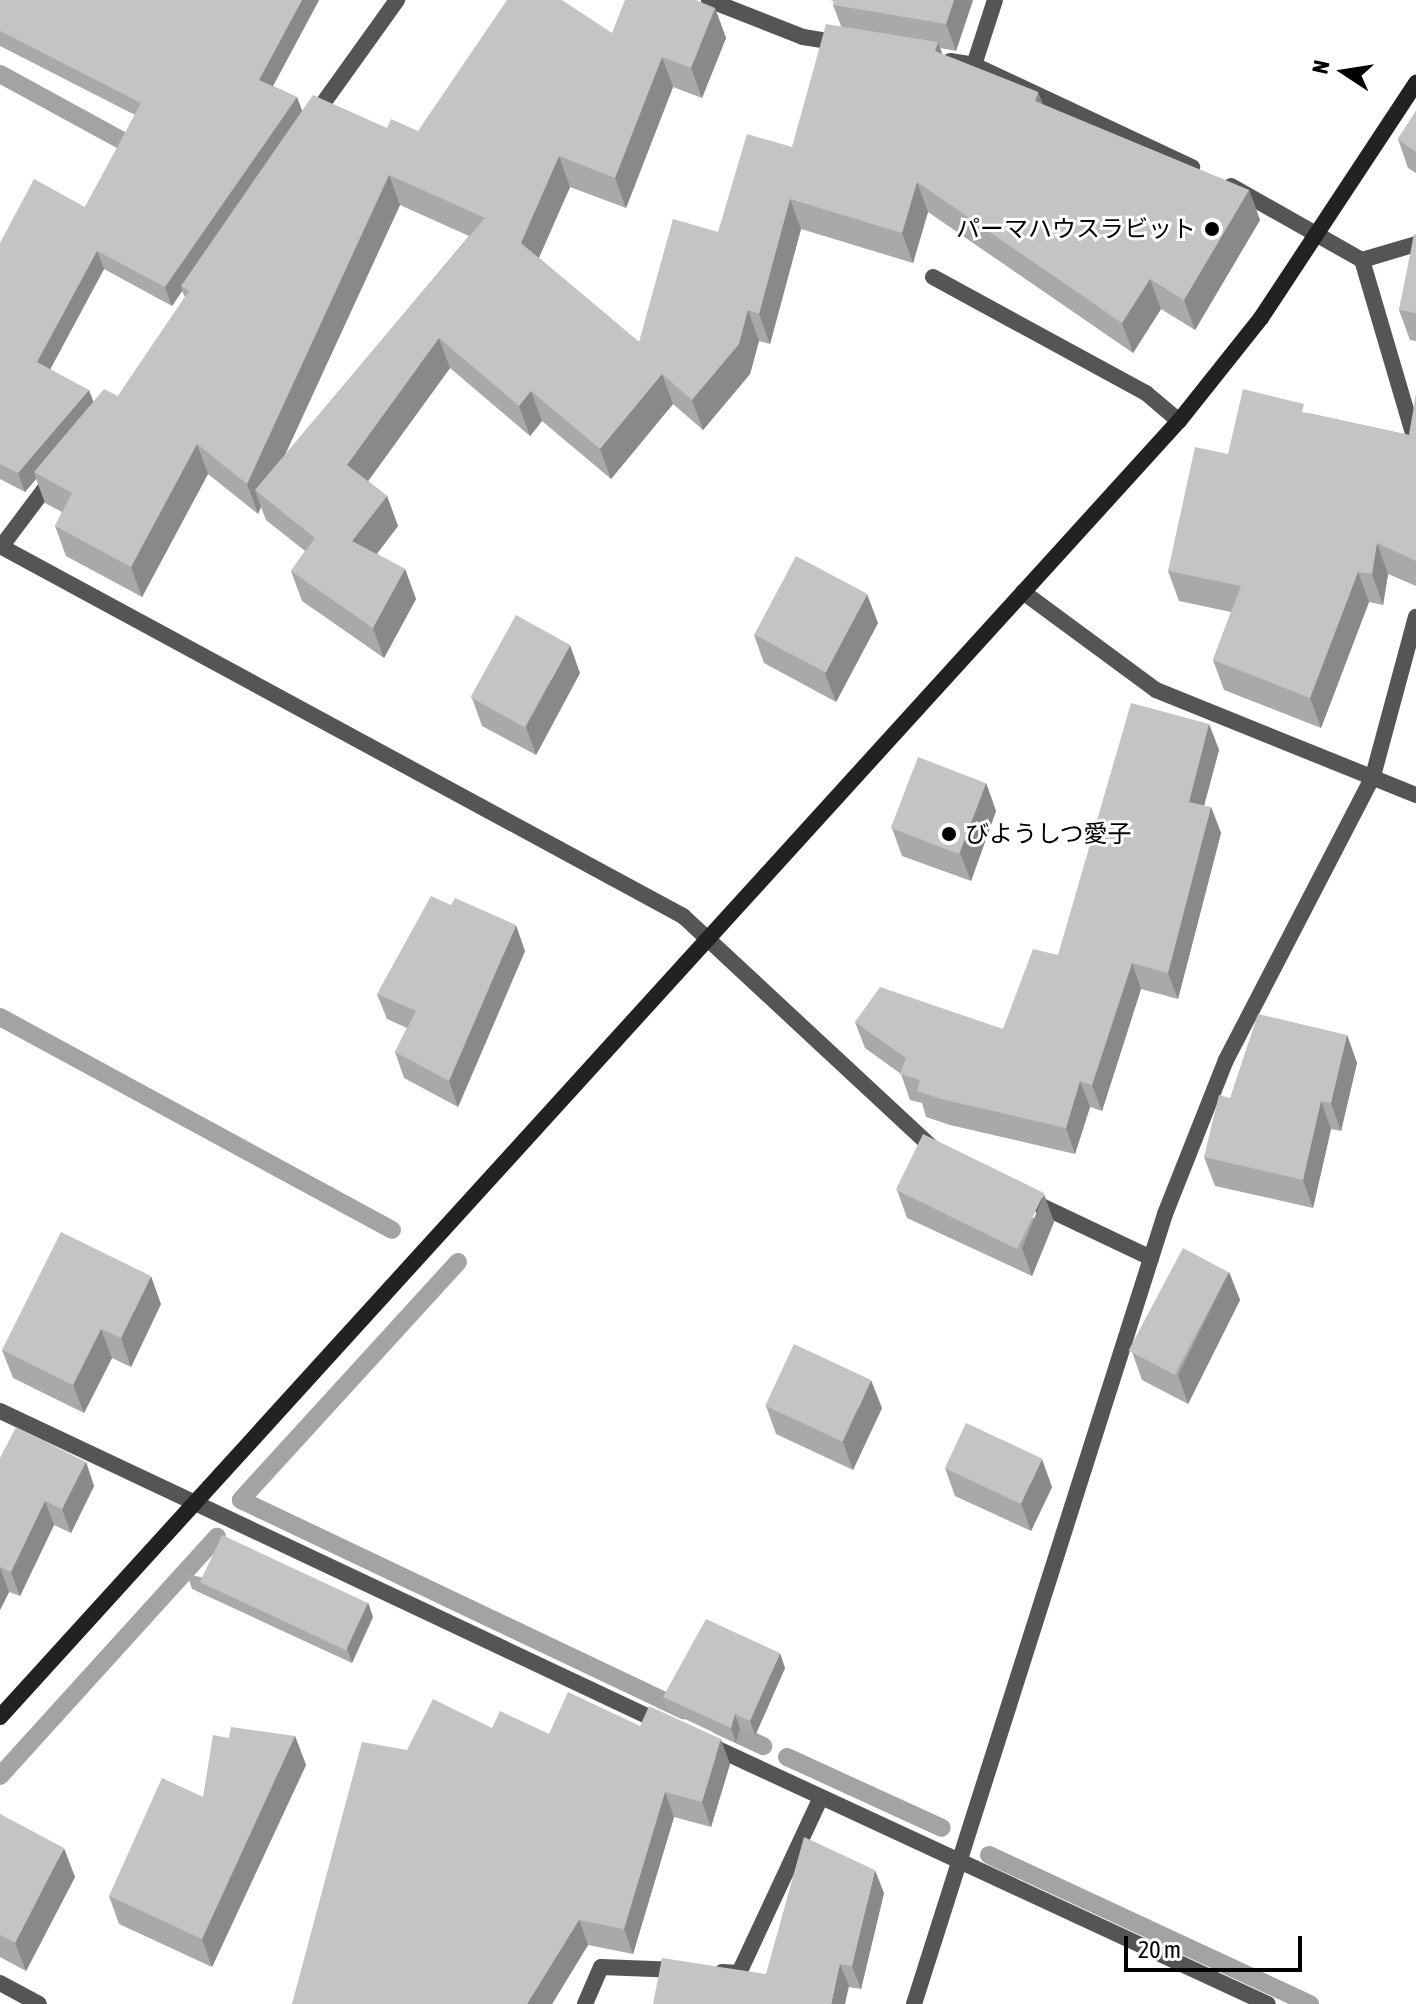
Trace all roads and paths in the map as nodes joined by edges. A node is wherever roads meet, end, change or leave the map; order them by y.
1 (397, 0) edge
2 (709, 0) edge
3 (995, 0) edge
4 (865, 48) edge
5 (927, 58) edge
6 (974, 65) junction
7 (1416, 83) edge
8 (299, 136) edge
9 (1320, 232) junction
10 (1416, 244) edge
11 (1362, 260) junction
12 (933, 277) dead end
13 (1179, 421) junction
14 (1416, 443) edge
15 (72, 454) edge
16 (1, 546) edge
17 (1023, 592) junction
18 (1416, 617) edge
19 (1373, 776) junction
20 (1416, 795) edge
21 (710, 935) junction
22 (951, 1159) edge
23 (1018, 1194) edge
24 (1151, 1258) junction
25 (0, 1411) edge
26 (192, 1506) junction
27 (0, 1717) edge
28 (821, 1797) junction
29 (959, 1861) junction
30 (0, 1983) edge
31 (39, 2004) edge
32 (585, 2004) edge
33 (914, 2004) edge
34 (1268, 2004) edge

1 - 8 street
2 - 4 street
3 - 6 street
5 - 6 street
6 - 9 street
7 - 9 street
9 - 11 street
9 - 13 street
10 - 11 street
11 - 14 street
12 - 13 street
13 - 17 street
15 - 16 street
16 - 21 street
17 - 19 street
17 - 21 street
18 - 19 street
19 - 20 street
19 - 24 street
21 - 22 street
21 - 26 street
23 - 24 street
24 - 29 street
25 - 26 street
26 - 27 street
26 - 28 street
28 - 29 street
28 - 32 street
29 - 33 street
29 - 34 street
30 - 31 street

